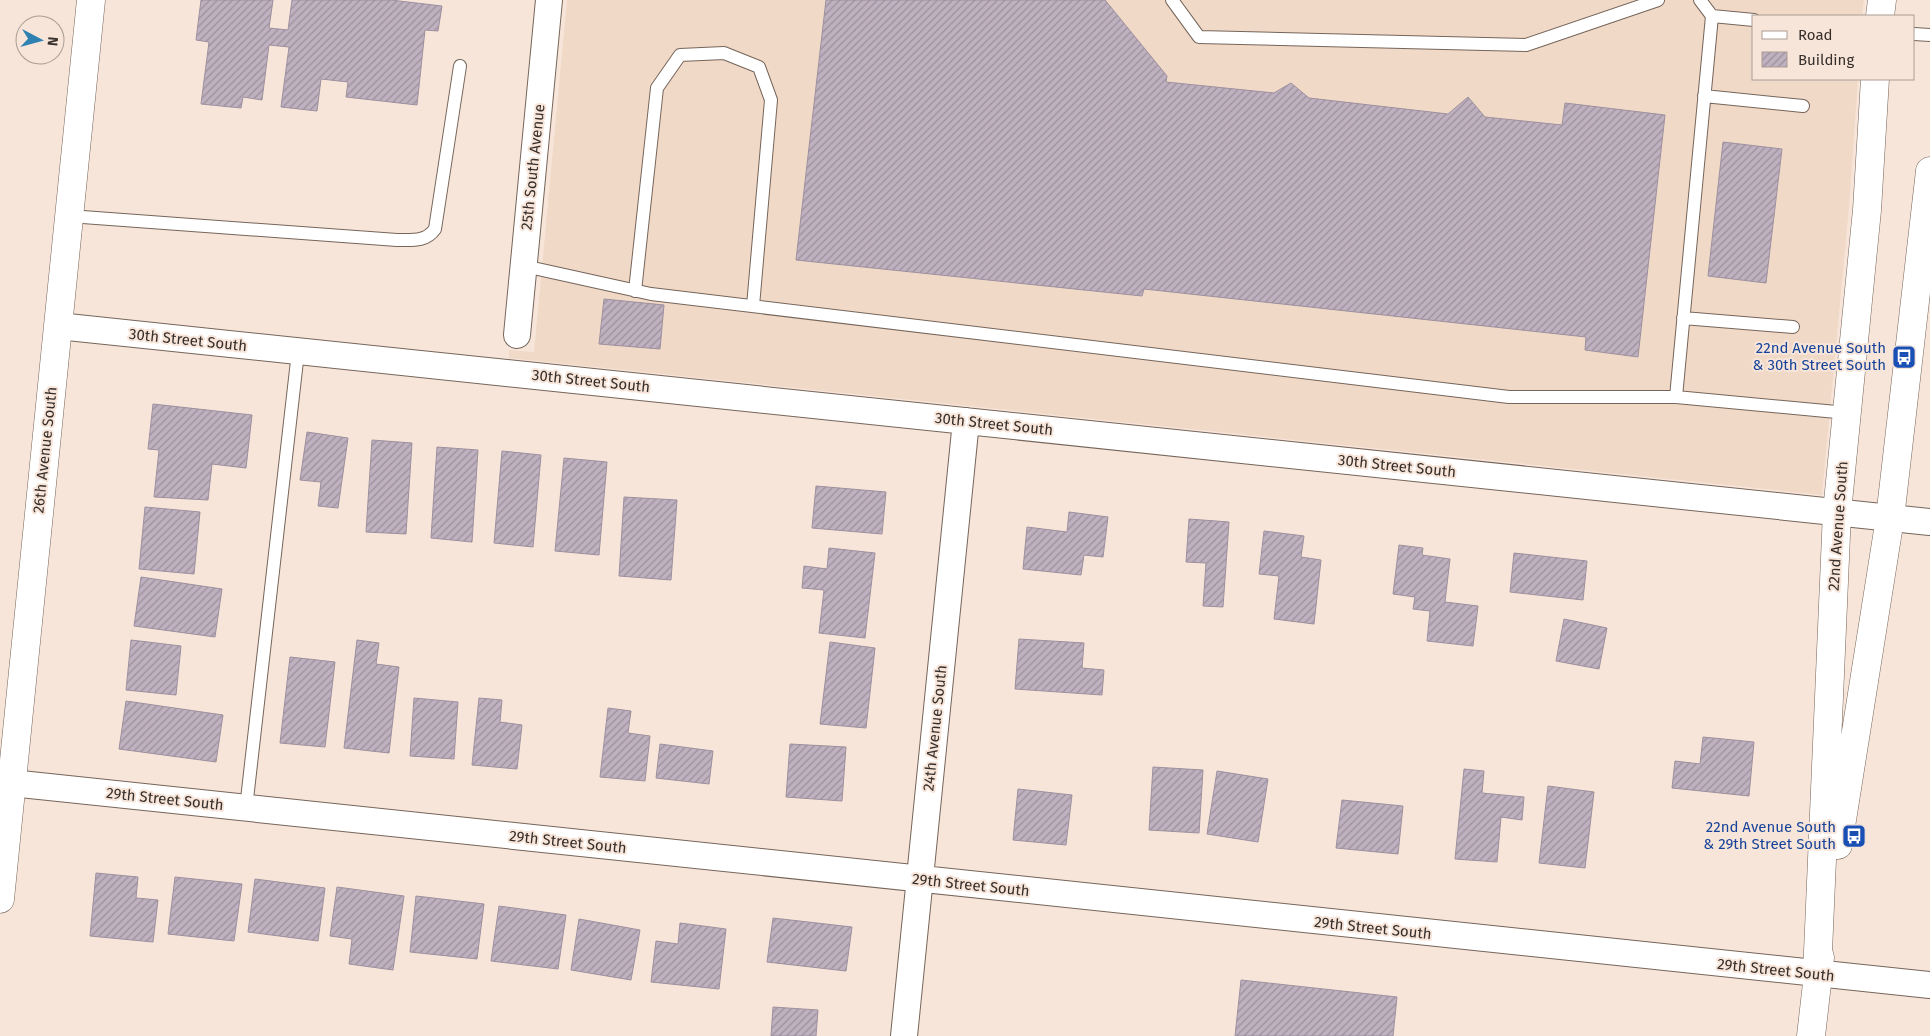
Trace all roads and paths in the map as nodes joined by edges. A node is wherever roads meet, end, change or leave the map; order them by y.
1 (90, 0) edge
2 (549, 0) edge
3 (1172, 0) edge
4 (1658, 0) edge
5 (1700, 0) edge
6 (1882, 0) edge
7 (1880, 15) edge
8 (1712, 16) junction
9 (1752, 20) edge
10 (1915, 34) edge
11 (1930, 35) edge
12 (460, 66) dead end
13 (1875, 80) edge
14 (1704, 96) junction
15 (1803, 106) dead end
16 (1930, 171) edge
17 (69, 216) junction
18 (524, 266) junction
19 (636, 291) junction
20 (753, 306) junction
21 (1683, 318) junction
22 (58, 326) junction
23 (1792, 327) dead end
24 (517, 335) dead end
25 (298, 352) junction
26 (1676, 397) junction
27 (1847, 413) junction
28 (966, 421) junction
29 (1837, 512) junction
30 (1890, 518) junction
31 (1930, 522) edge
32 (11, 783) junction
33 (246, 808) junction
34 (4, 821) edge
35 (920, 880) junction
36 (0, 899) edge
37 (1817, 975) junction
38 (1930, 986) edge
39 (904, 1036) edge
40 (1811, 1036) edge

1 - 17 main road, 26th Avenue South
2 - 18 street, 25th South Avenue
3 - 4 lane
5 - 8 lane
6 - 7 main road
8 - 9 lane
8 - 14 lane
10 - 11 lane
12 - 17 lane
13 - 27 main road, 22nd Avenue South
14 - 15 lane
14 - 21 lane
16 - 30 main road, 22nd Avenue South
17 - 22 main road, 26th Avenue South
18 - 19 lane
18 - 24 street, 25th South Avenue
19 - 20 lane
19 - 20 lane
20 - 26 lane
21 - 23 lane
21 - 26 lane
22 - 25 street, 30th Street South
22 - 32 main road, 26th Avenue South
25 - 28 street, 30th Street South
25 - 33 lane
26 - 27 lane
27 - 29 main road, 22nd Avenue South
28 - 29 street, 30th Street South
28 - 35 street, 24th Avenue South
29 - 30 street, 30th Street South
29 - 37 main road, 22nd Avenue South
30 - 31 street, 30th Street South
30 - 37 main road, 22nd Avenue South
32 - 33 street, 29th Street South
32 - 34 main road, 26th Avenue South
33 - 35 street, 29th Street South
34 - 36 main road, 26th Avenue South
35 - 37 street, 29th Street South
35 - 39 street, 24th Avenue South
37 - 38 street, 29th Street South
37 - 40 main road, 22nd Avenue South

